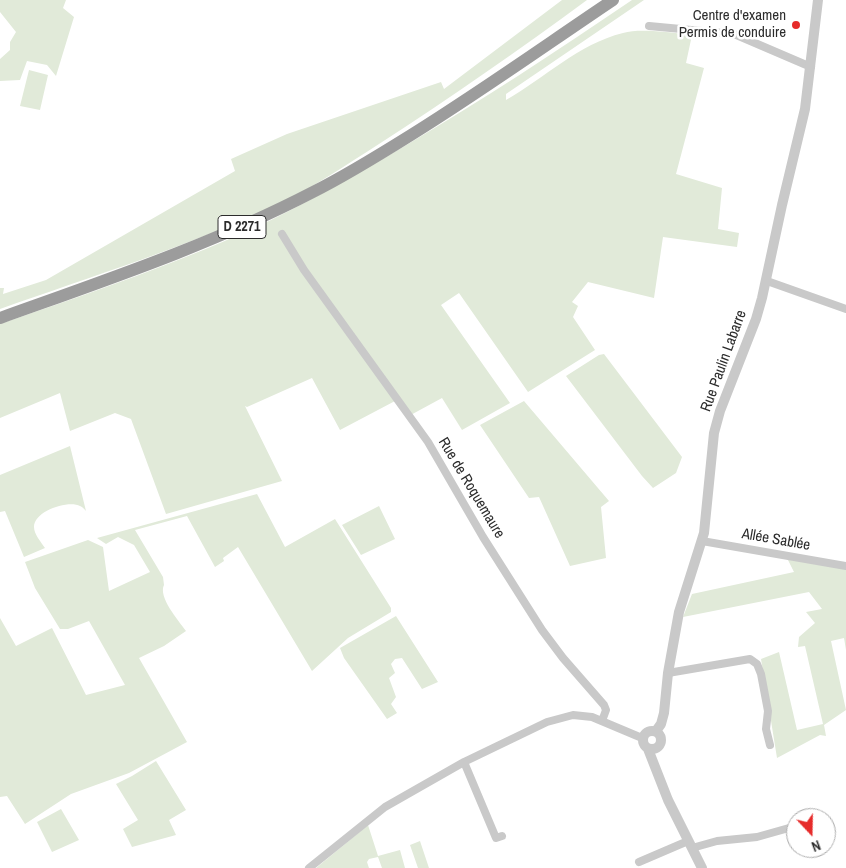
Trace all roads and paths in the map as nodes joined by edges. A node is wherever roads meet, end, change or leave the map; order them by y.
1 (600, 0) edge
2 (613, 0) edge
3 (818, 0) edge
4 (649, 26) dead end
5 (811, 67) junction
6 (466, 100) junction
7 (282, 234) dead end
8 (767, 281) junction
9 (846, 309) edge
10 (0, 318) edge
11 (702, 541) junction
12 (846, 566) edge
13 (668, 673) junction
14 (602, 721) junction
15 (656, 731) junction
16 (642, 738) junction
17 (770, 745) dead end
18 (653, 747) junction
19 (464, 762) junction
20 (786, 829) edge
21 (502, 836) dead end
22 (690, 844) junction
23 (639, 862) dead end
24 (309, 868) edge
25 (702, 868) edge

1 - 6 highway
2 - 6 highway, D 2271
3 - 5 street, Rue Paulin Labarre
4 - 5 street
5 - 8 street, Rue Paulin Labarre
6 - 10 highway, D 2271
7 - 14 street, Rue de Roquemaure
8 - 9 street
8 - 11 street, Rue Paulin Labarre
11 - 12 street, Allée Sablée
11 - 13 street, Rue Paulin Labarre
13 - 15 street, Rue Paulin Labarre
13 - 17 street
14 - 16 street
14 - 19 street
15 - 16 street
15 - 18 street
16 - 18 street
18 - 22 street
19 - 21 street
19 - 24 street
20 - 22 street
22 - 23 street
22 - 25 street

